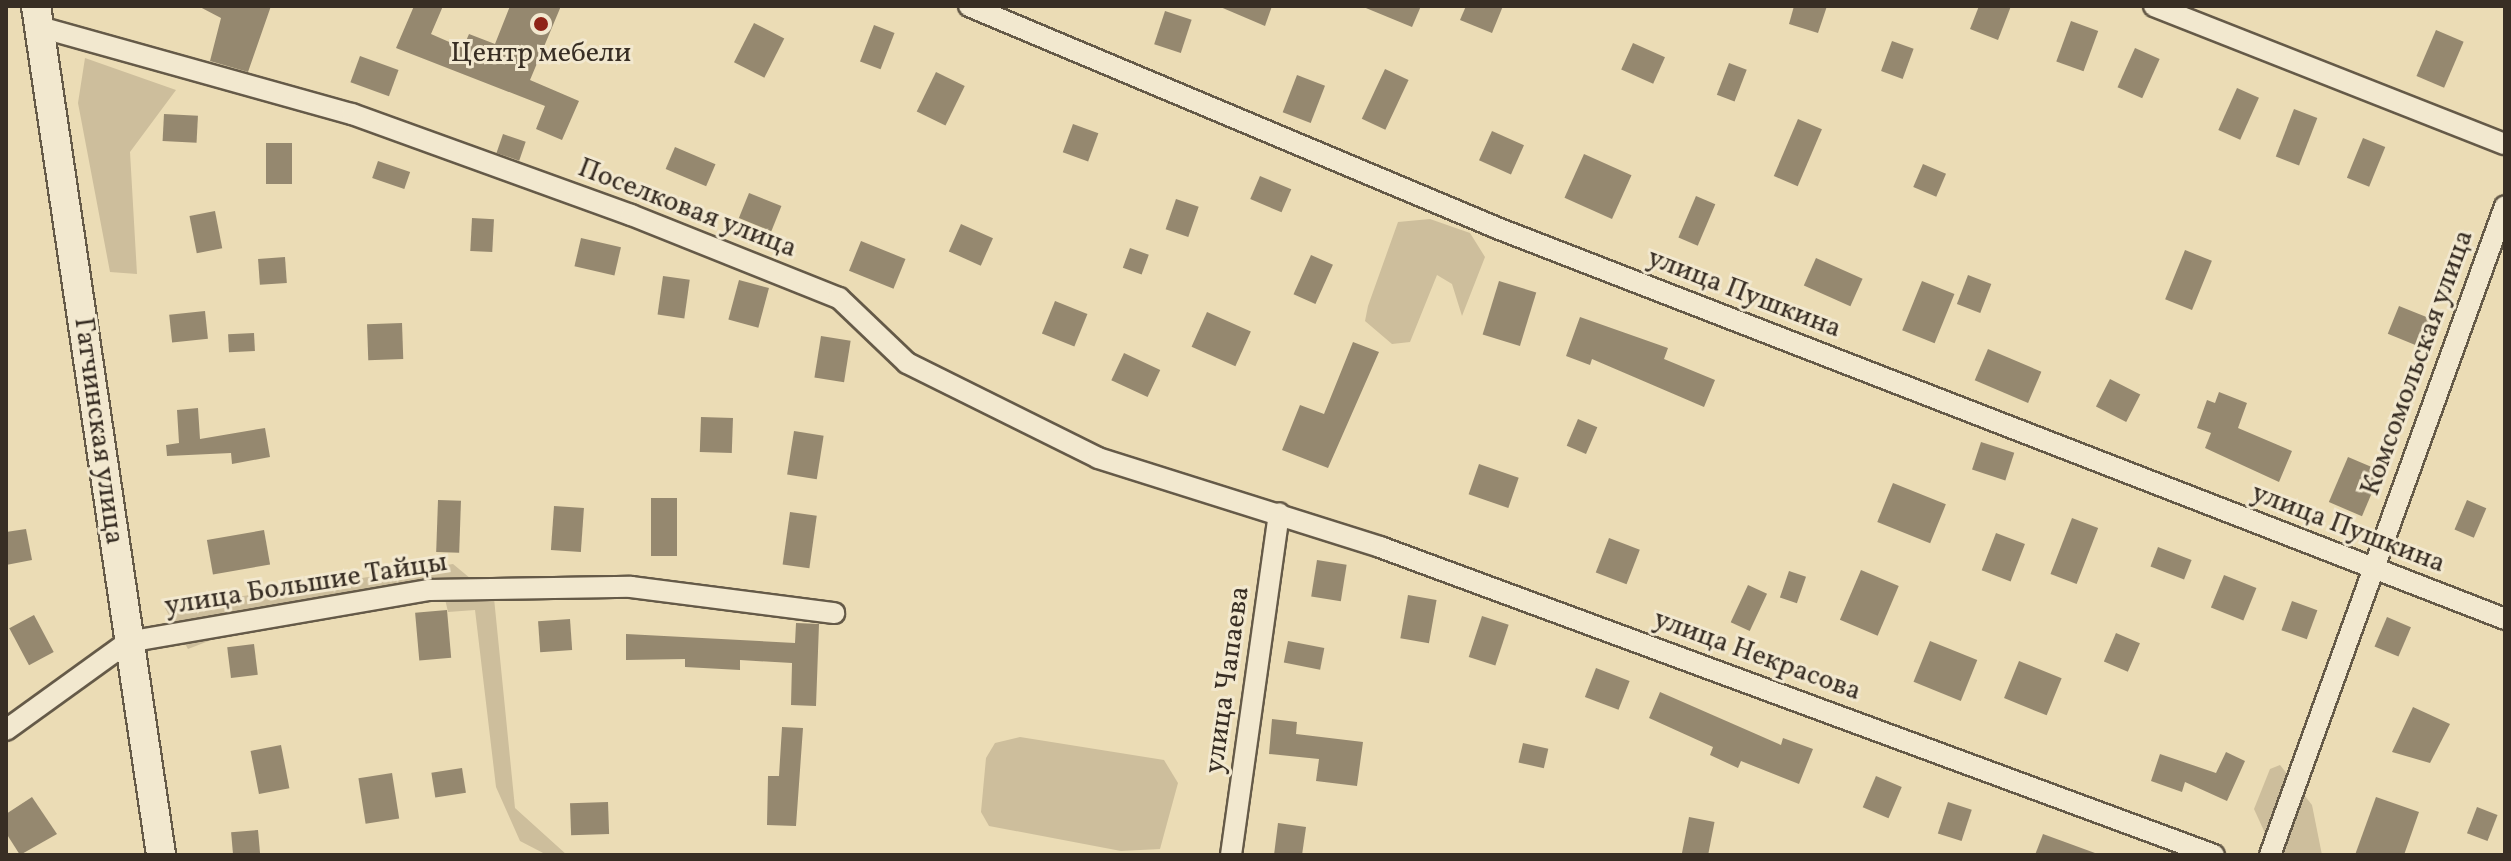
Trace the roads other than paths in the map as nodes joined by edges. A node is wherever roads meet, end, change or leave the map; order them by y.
1 (969, 6) edge
2 (2154, 6) edge
3 (38, 17) edge
4 (2505, 144) edge
5 (2505, 206) edge
6 (1279, 513) junction
7 (2373, 569) junction
8 (834, 613) dead end
9 (2505, 619) edge
10 (128, 642) junction
11 (6, 730) edge
12 (161, 855) edge
13 (1231, 855) edge
14 (2214, 855) edge
15 (2270, 855) edge

1 - 7 street, улица Пушкина
2 - 4 street
3 - 6 street, Поселковая улица
3 - 10 main road, Гатчинская улица
5 - 7 street, Комсомольская улица
6 - 13 street, улица Чапаева
6 - 14 street, улица Некрасова
7 - 9 street, улица Пушкина
7 - 15 street, Комсомольская улица
8 - 10 street, улица Большие Тайцы
10 - 11 street, улица Большие Тайцы
10 - 12 main road, Гатчинская улица

